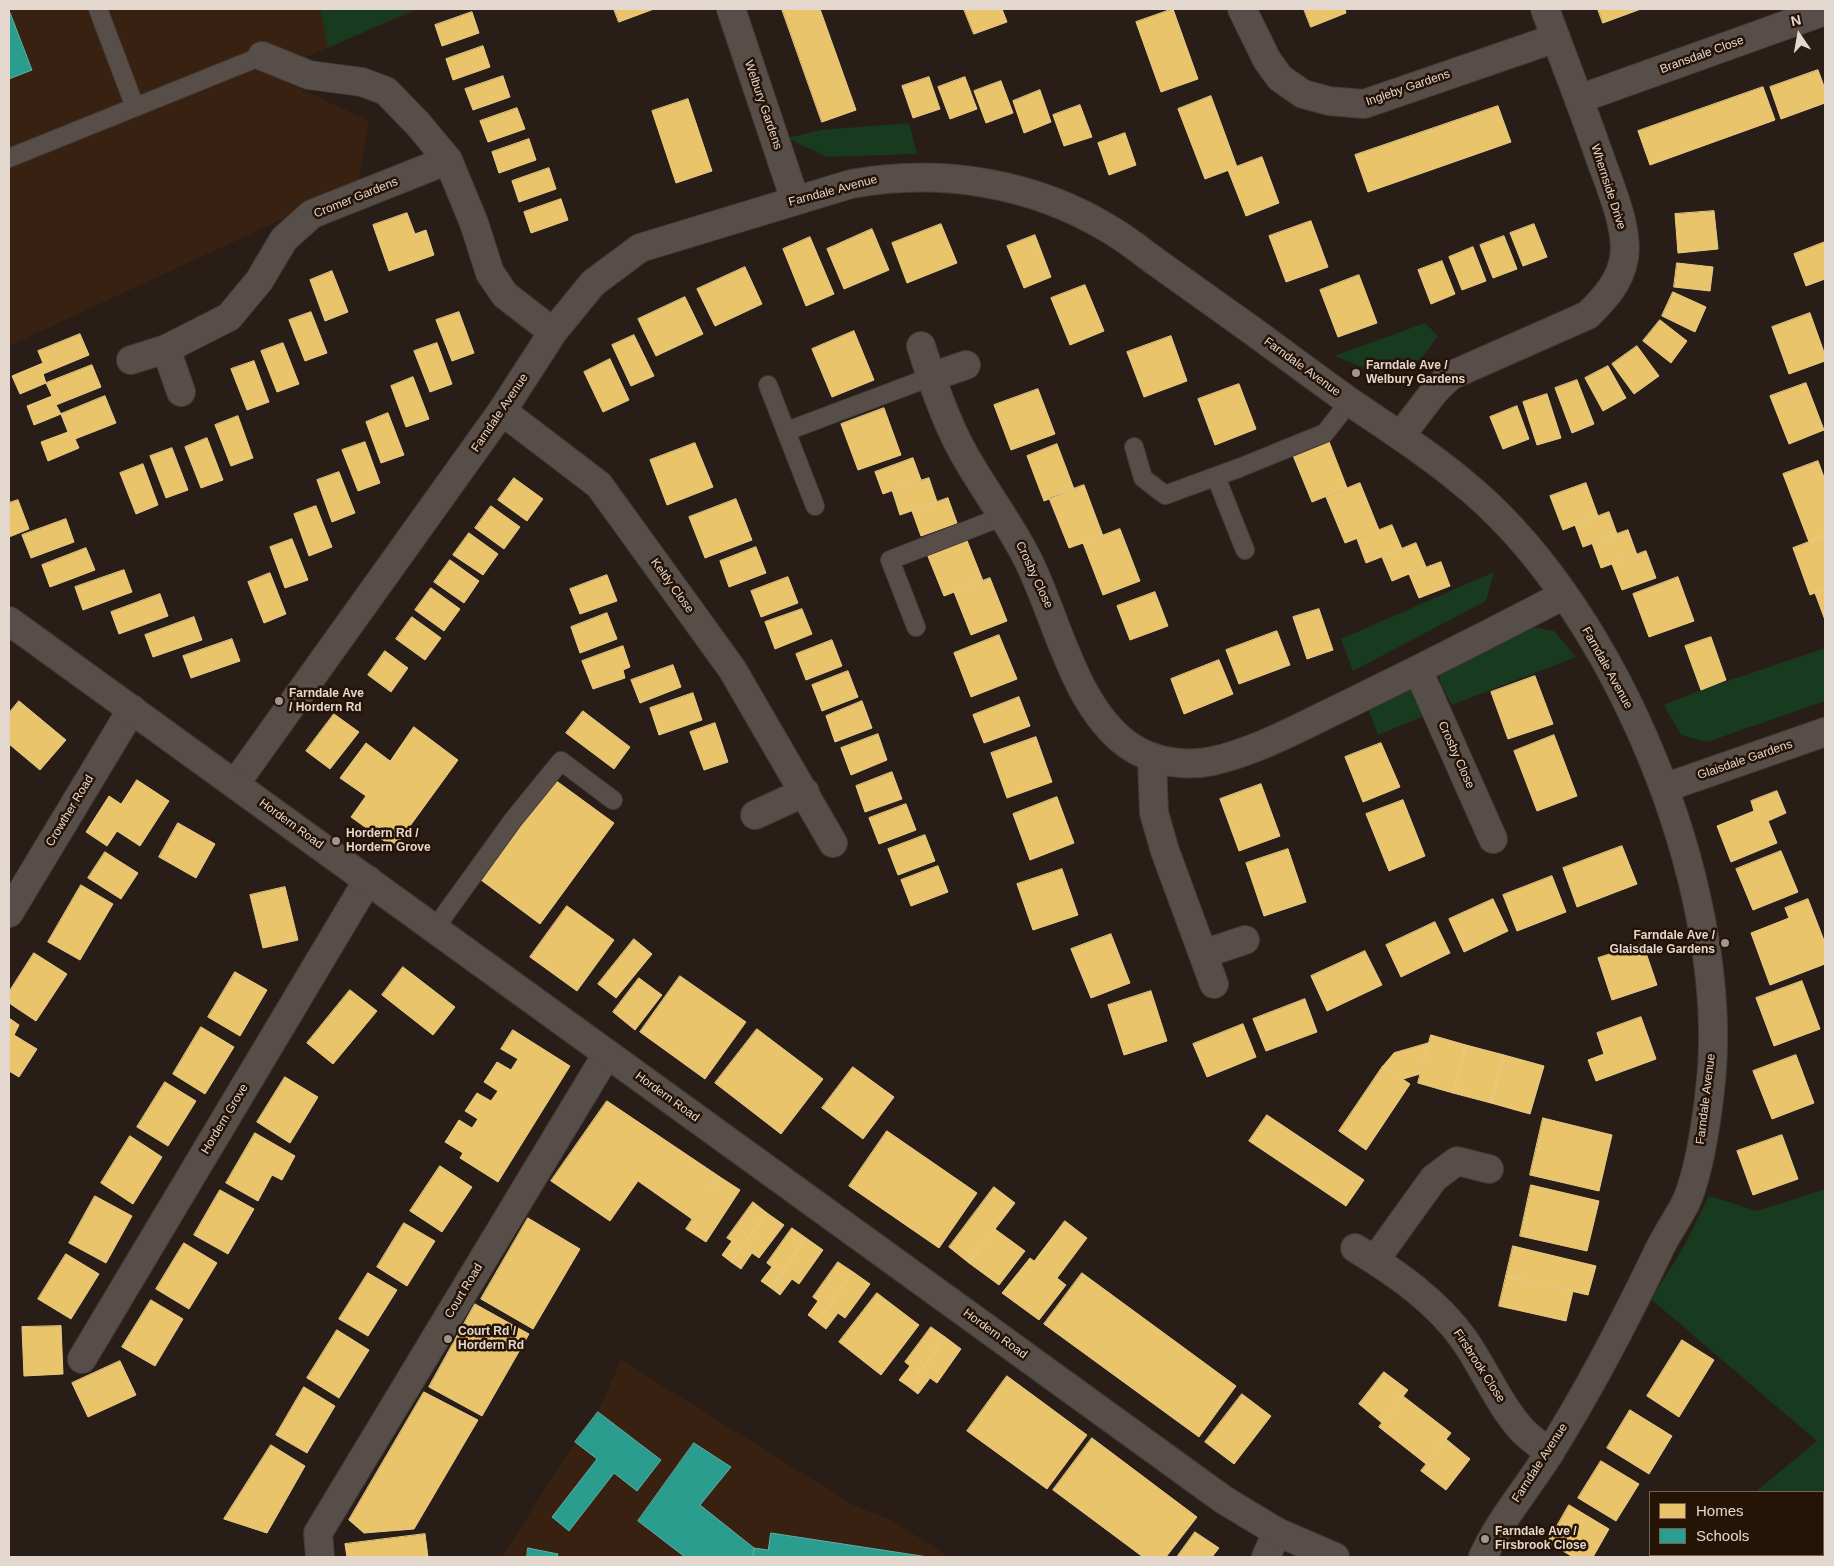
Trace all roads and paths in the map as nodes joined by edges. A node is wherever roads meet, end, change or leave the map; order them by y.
1 (98, 9) edge
2 (731, 9) edge
3 (1242, 9) edge
4 (1545, 9) edge
5 (1825, 12) edge
6 (1556, 38) junction
7 (262, 56) joint
8 (1579, 99) junction
9 (134, 107) junction
10 (9, 158) edge
11 (448, 160) junction
12 (795, 200) junction
13 (553, 332) junction
14 (921, 346) dead end
15 (166, 349) junction
16 (131, 360) dead end
17 (966, 365) dead end
18 (931, 377) junction
19 (768, 385) dead end
20 (181, 392) dead end
21 (1350, 401) junction
22 (502, 411) junction
23 (787, 431) junction
24 (1401, 434) junction
25 (1134, 446) dead end
26 (1216, 477) junction
27 (815, 506) dead end
28 (1004, 516) junction
29 (1245, 550) dead end
30 (1564, 595) junction
31 (9, 621) edge
32 (916, 627) dead end
33 (1418, 670) junction
34 (132, 709) junction
35 (1825, 732) edge
36 (1152, 759) junction
37 (235, 784) junction
38 (1664, 788) junction
39 (805, 792) junction
40 (613, 800) dead end
41 (755, 815) dead end
42 (1493, 839) dead end
43 (833, 843) dead end
44 (368, 880) junction
45 (9, 913) edge
46 (434, 928) junction
47 (1245, 940) dead end
48 (1203, 954) junction
49 (1214, 984) dead end
50 (608, 1054) junction
51 (1489, 1169) dead end
52 (82, 1359) dead end
53 (1550, 1453) junction
54 (1276, 1532) junction
55 (320, 1557) edge
56 (1266, 1557) edge
57 (1335, 1557) edge
58 (1484, 1557) edge

1 - 9 lane
2 - 12 street, Welbury Gardens
3 - 6 street, Ingleby Gardens
4 - 6 street, Whernside Drive
5 - 8 street, Bransdale Close
6 - 8 street, Whernside Drive
7 - 9 lane
7 - 11 street
8 - 24 street, Whernside Drive
9 - 10 lane
11 - 13 street
11 - 15 street, Cromer Gardens
12 - 13 street, Farndale Avenue
12 - 21 street, Farndale Avenue
13 - 22 street, Farndale Avenue
14 - 18 street, Crosby Close
15 - 16 street, Cromer Gardens
15 - 20 street
17 - 18 street
18 - 23 lane
18 - 28 street, Crosby Close
19 - 23 lane
21 - 24 street, Farndale Avenue
21 - 26 lane
22 - 37 street, Farndale Avenue
22 - 39 street, Keldy Close
23 - 27 lane
24 - 30 street, Farndale Avenue
25 - 26 lane
26 - 29 lane
28 - 32 lane
28 - 36 street, Crosby Close
30 - 33 street, Crosby Close
30 - 38 street, Farndale Avenue
31 - 34 street, Hordern Road
33 - 36 street, Crosby Close
33 - 42 street, Crosby Close
34 - 37 street, Hordern Road
34 - 45 street, Crowther Road
35 - 38 street, Glaisdale Gardens
36 - 48 street
37 - 44 street, Hordern Road
38 - 53 street, Farndale Avenue
39 - 41 street
39 - 43 street, Keldy Close
40 - 46 lane
44 - 46 street, Hordern Road
44 - 52 street, Hordern Grove
46 - 50 street, Hordern Road
47 - 48 street
48 - 49 street
50 - 54 street, Hordern Road
50 - 55 street, Court Road
51 - 53 street, Firsbrook Close
53 - 58 street, Farndale Avenue
54 - 56 street
54 - 57 street, Hordern Road

